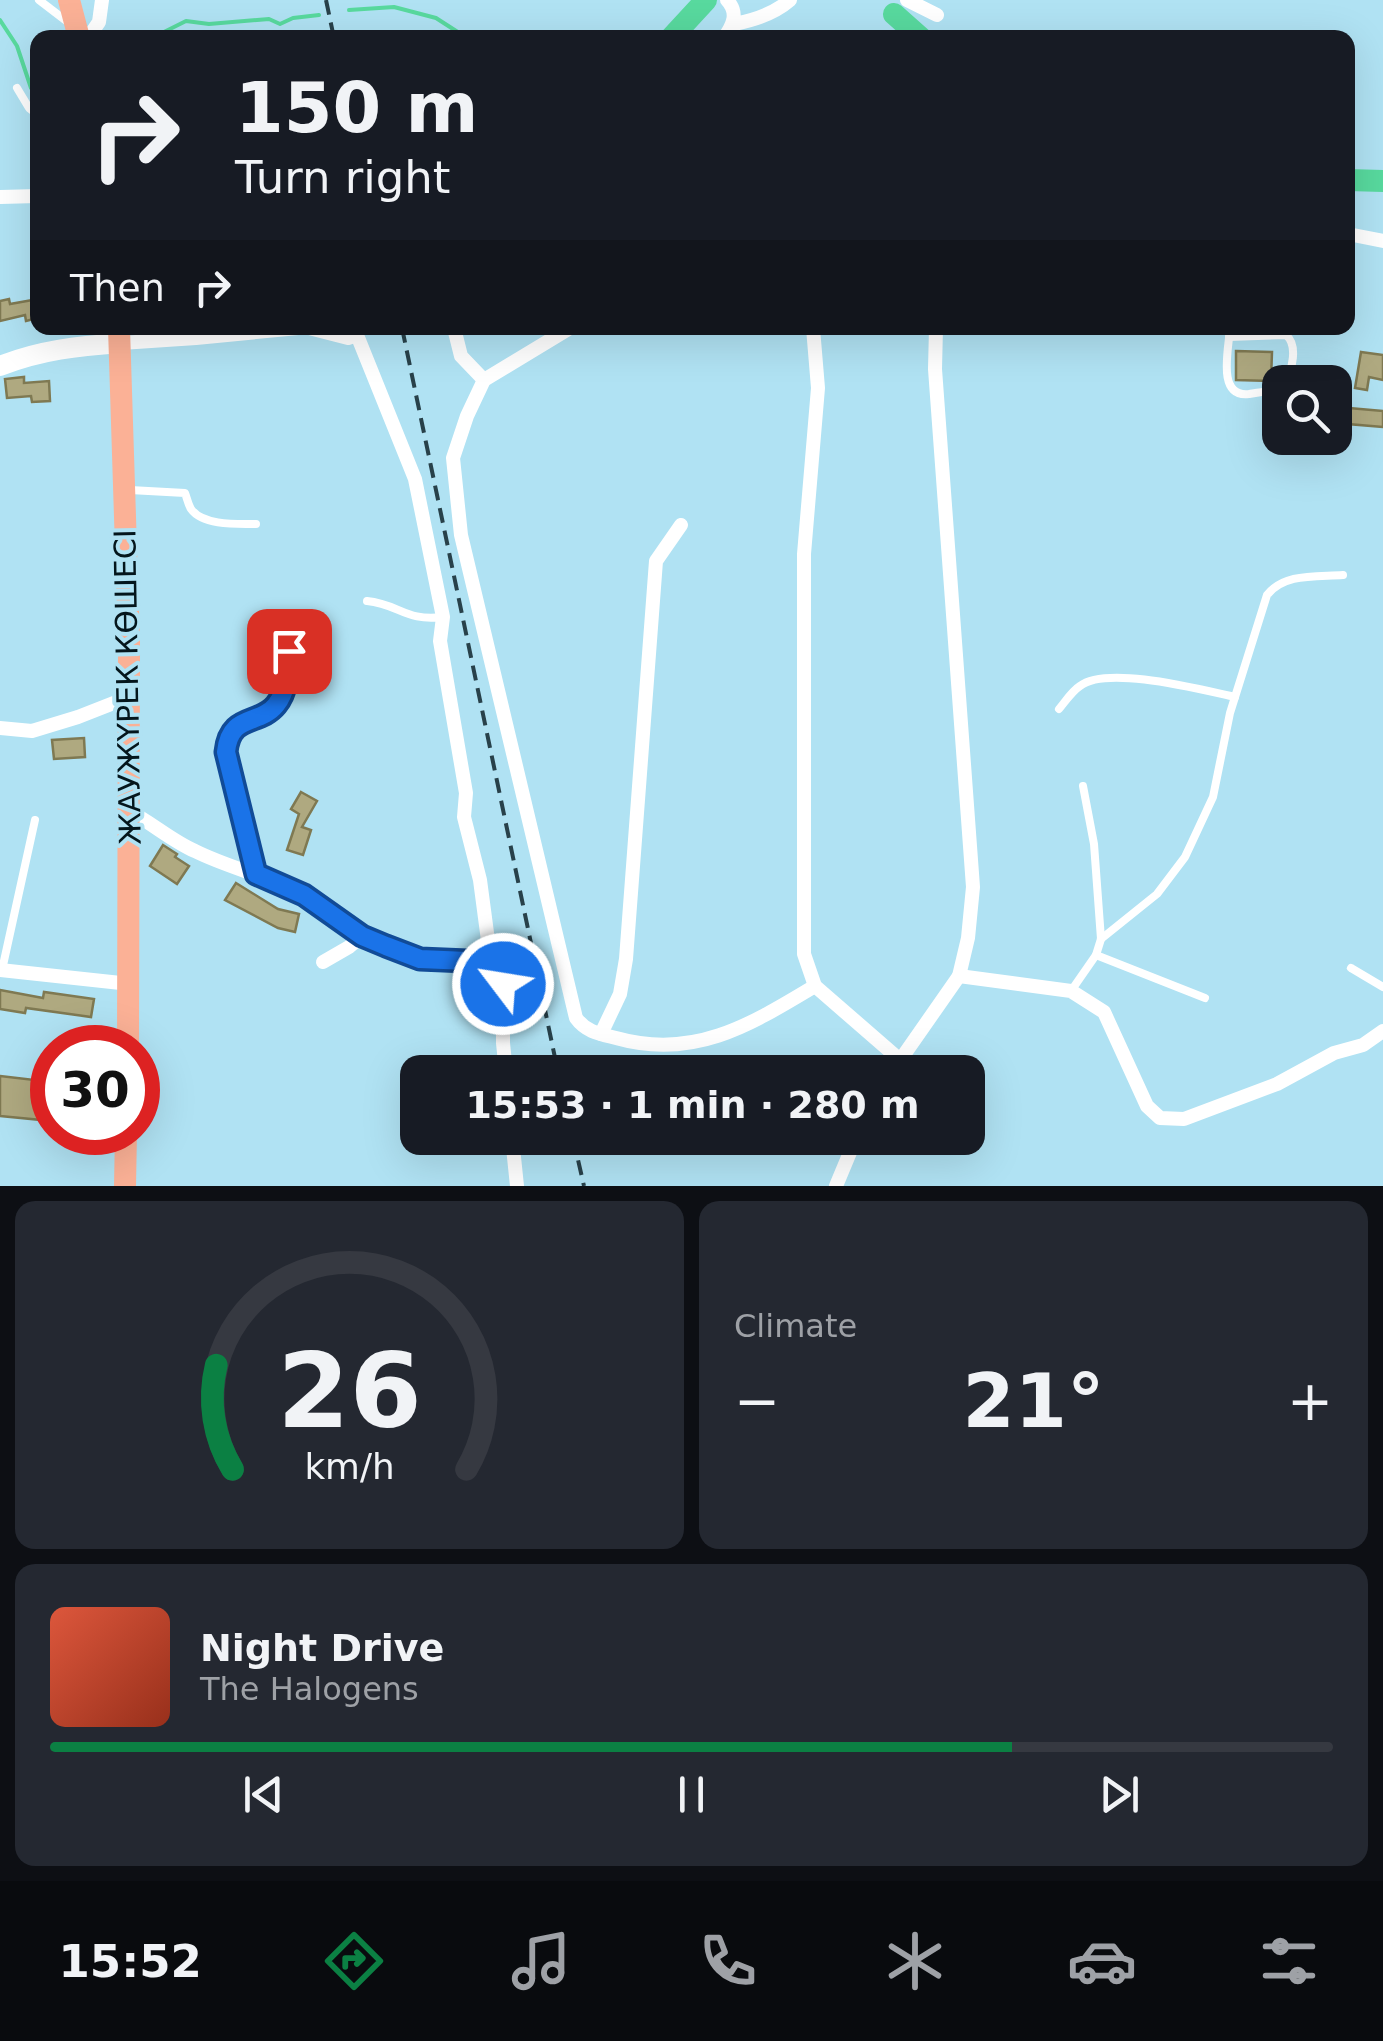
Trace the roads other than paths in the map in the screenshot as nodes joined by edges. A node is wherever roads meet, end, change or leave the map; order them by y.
1 (39, 0) edge
2 (68, 0) edge
3 (102, 0) edge
4 (728, 0) edge
5 (790, 0) edge
6 (908, 0) edge
7 (937, 14) dead end
8 (734, 24) junction
9 (76, 30) edge
10 (79, 30) edge
11 (87, 30) edge
12 (730, 30) edge
13 (17, 88) dead end
14 (30, 109) edge
15 (30, 196) edge
16 (0, 197) edge
17 (1355, 235) edge
18 (1383, 241) edge
19 (120, 335) edge
20 (227, 335) edge
21 (360, 335) edge
22 (456, 335) edge
23 (558, 335) edge
24 (813, 335) edge
25 (936, 335) edge
26 (1230, 335) edge
27 (1286, 335) edge
28 (1290, 365) edge
29 (0, 366) edge
30 (484, 380) junction
31 (1262, 392) edge
32 (125, 490) junction
33 (256, 524) dead end
34 (681, 525) dead end
35 (1343, 575) dead end
36 (367, 601) dead end
37 (442, 618) junction
38 (289, 651) dead end
39 (129, 697) junction
40 (1235, 698) junction
41 (1059, 710) dead end
42 (0, 728) edge
43 (1082, 786) dead end
44 (130, 811) junction
45 (35, 820) dead end
46 (256, 874) junction
47 (362, 936) junction
48 (1101, 939) junction
49 (1096, 955) junction
50 (322, 962) dead end
51 (491, 962) junction
52 (1351, 968) dead end
53 (1, 970) edge
54 (959, 976) junction
55 (130, 984) junction
56 (814, 986) junction
57 (1383, 987) edge
58 (1071, 991) junction
59 (1204, 998) dead end
60 (129, 1025) edge
61 (1383, 1031) edge
62 (600, 1034) junction
63 (504, 1055) edge
64 (884, 1055) edge
65 (903, 1055) edge
66 (126, 1155) edge
67 (514, 1155) edge
68 (849, 1155) edge
69 (125, 1186) edge
70 (518, 1186) edge
71 (836, 1186) edge

1 - 9 lane
2 - 10 main road
3 - 11 street
4 - 8 street
5 - 8 street
6 - 7 street
8 - 12 street
13 - 14 lane
15 - 16 street
17 - 18 street
19 - 20 street
19 - 29 main road
19 - 32 main road, ЖАУЖҮРЕК КӨШЕСІ
21 - 37 street
22 - 30 street
23 - 30 street
24 - 56 street
25 - 54 street
26 - 31 lane
27 - 28 lane
30 - 62 street
32 - 33 lane
32 - 39 main road, ЖАУЖҮРЕК КӨШЕСІ
34 - 62 street
35 - 40 lane
36 - 37 lane
37 - 51 street
38 - 46 lane
39 - 42 street
39 - 44 main road, ЖАУЖҮРЕК КӨШЕСІ
40 - 41 lane
40 - 48 lane
43 - 48 lane
44 - 46 street
44 - 55 main road, ЖАУЖҮРЕК КӨШЕСІ
45 - 53 lane
46 - 47 street
47 - 50 street
47 - 51 street
48 - 49 lane
49 - 58 lane
49 - 59 lane
51 - 63 street
52 - 57 lane
53 - 55 street
54 - 58 street
54 - 65 street
55 - 60 main road, ЖАУЖҮРЕК КӨШЕСІ
56 - 62 street
56 - 64 street
58 - 61 street
66 - 69 main road
67 - 70 street
68 - 71 street

